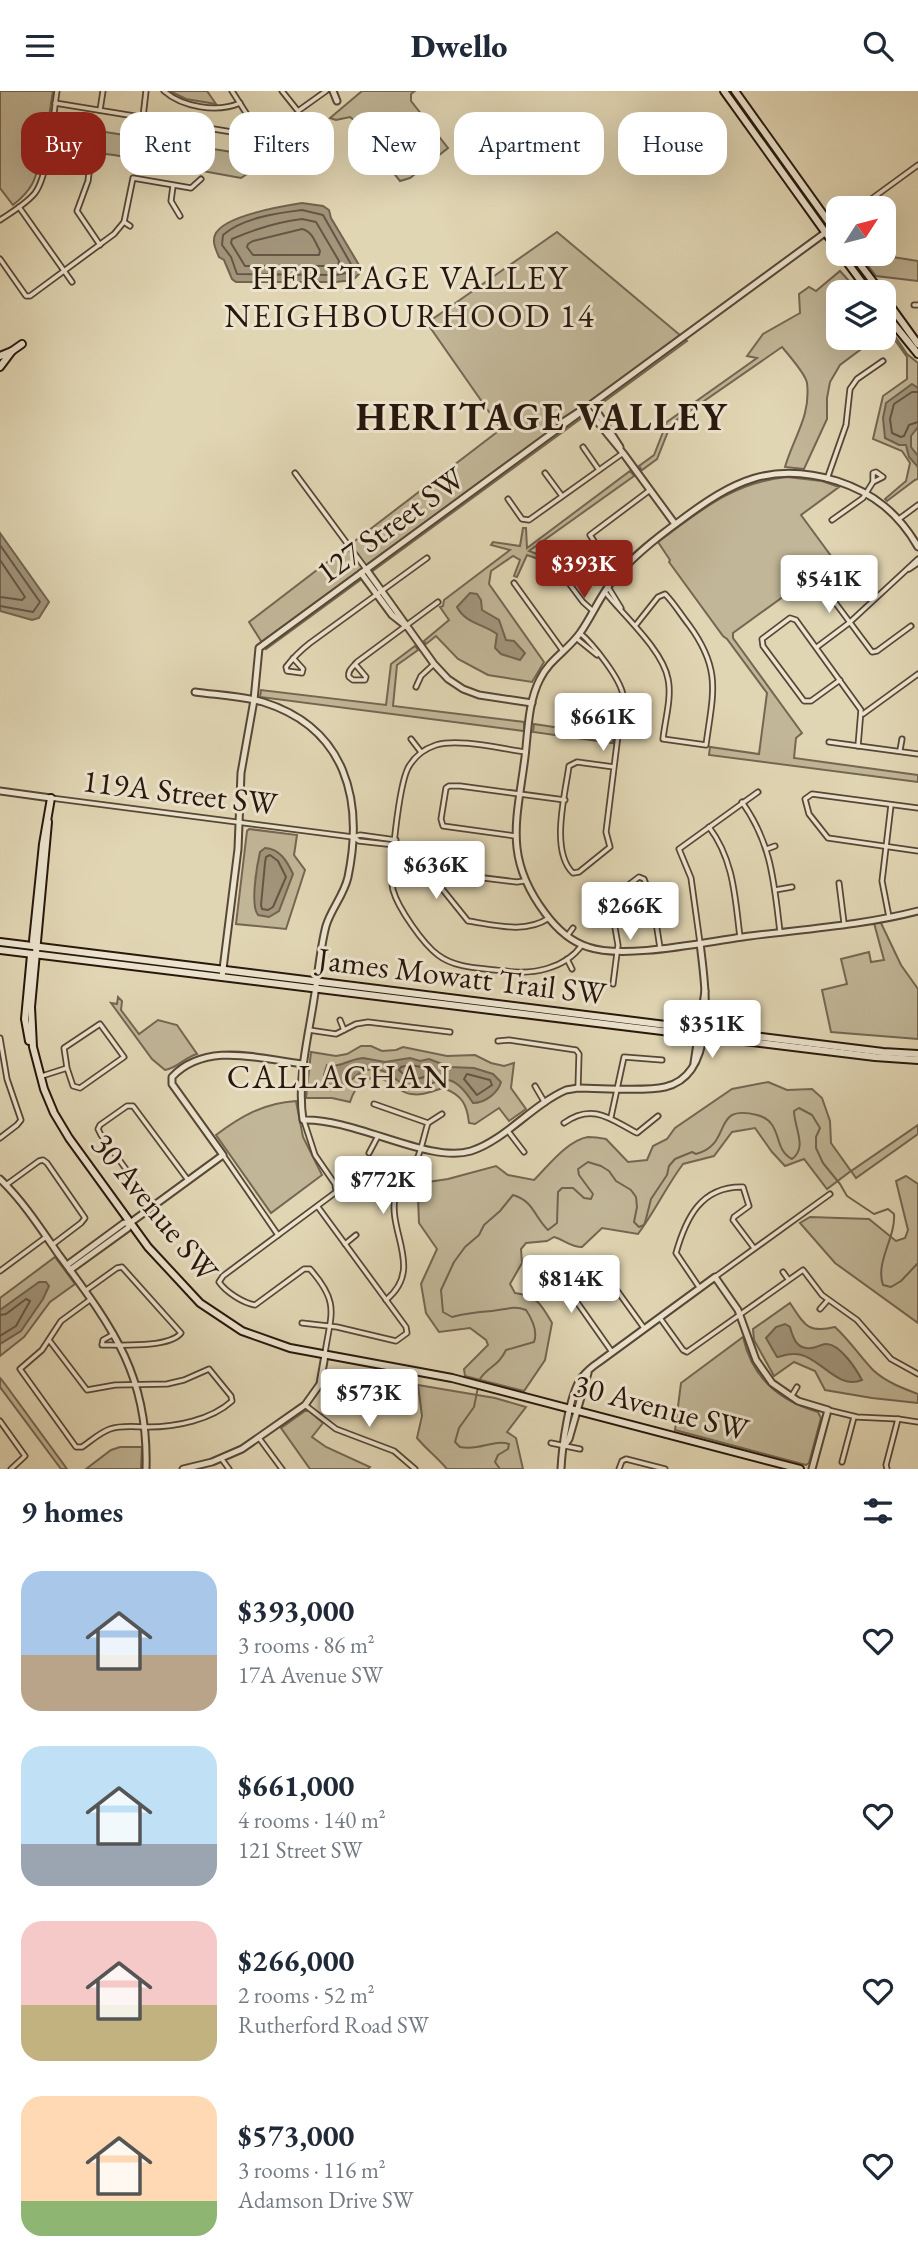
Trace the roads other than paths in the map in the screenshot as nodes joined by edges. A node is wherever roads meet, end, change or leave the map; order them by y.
1 (57, 91) edge
2 (103, 91) edge
3 (146, 91) edge
4 (163, 91) edge
5 (232, 91) edge
6 (282, 91) edge
7 (326, 91) edge
8 (333, 91) edge
9 (724, 91) edge
10 (735, 91) edge
11 (337, 101) dead end
12 (55, 103) junction
13 (240, 103) junction
14 (99, 111) junction
15 (54, 112) edge
16 (144, 112) edge
17 (247, 112) edge
18 (120, 114) edge
19 (918, 165) edge
20 (42, 175) edge
21 (88, 175) edge
22 (787, 178) junction
23 (201, 179) dead end
24 (173, 186) junction
25 (875, 196) edge
26 (19, 207) junction
27 (826, 212) edge
28 (180, 216) dead end
29 (0, 221) edge
30 (124, 222) junction
31 (826, 225) edge
32 (130, 226) dead end
33 (826, 232) joint
34 (100, 245) junction
35 (0, 259) edge
36 (860, 266) edge
37 (64, 271) junction
38 (871, 280) edge
39 (72, 282) dead end
40 (896, 314) edge
41 (896, 326) edge
42 (22, 344) dead end
43 (918, 344) edge
44 (12, 351) junction
45 (918, 354) edge
46 (0, 356) edge
47 (883, 361) dead end
48 (0, 367) edge
49 (589, 406) junction
50 (583, 447) dead end
51 (623, 453) junction
52 (599, 470) junction
53 (295, 473) dead end
54 (545, 473) dead end
55 (827, 478) junction
56 (873, 482) dead end
57 (650, 490) junction
58 (866, 493) junction
59 (562, 496) junction
60 (508, 499) dead end
61 (918, 505) edge
62 (899, 519) junction
63 (832, 520) dead end
64 (675, 524) junction
65 (918, 547) edge
66 (427, 558) dead end
67 (918, 561) edge
68 (553, 562) dead end
69 (363, 571) junction
70 (617, 576) junction
71 (514, 583) dead end
72 (606, 589) junction
73 (379, 593) junction
74 (828, 593) dead end
75 (438, 602) dead end
76 (593, 611) junction
77 (849, 623) junction
78 (405, 626) junction
79 (635, 626) junction
80 (912, 626) dead end
81 (578, 636) junction
82 (816, 648) junction
83 (563, 651) junction
84 (293, 659) junction
85 (355, 664) junction
86 (433, 664) junction
87 (918, 674) edge
88 (840, 680) junction
89 (416, 687) dead end
90 (195, 692) dead end
91 (569, 699) dead end
92 (254, 700) junction
93 (532, 703) junction
94 (621, 712) junction
95 (862, 715) junction
96 (411, 739) dead end
97 (902, 739) dead end
98 (829, 742) dead end
99 (858, 746) junction
100 (900, 751) junction
101 (526, 752) junction
102 (421, 753) junction
103 (918, 754) edge
104 (614, 767) junction
105 (0, 791) edge
106 (758, 792) dead end
107 (520, 794) junction
108 (51, 798) junction
109 (565, 800) junction
110 (742, 802) junction
111 (891, 805) junction
112 (918, 808) edge
113 (239, 823) junction
114 (709, 826) junction
115 (515, 836) junction
116 (353, 838) junction
117 (396, 843) junction
118 (775, 846) dead end
119 (886, 846) junction
120 (767, 849) junction
121 (918, 851) edge
122 (524, 881) junction
123 (839, 883) dead end
124 (792, 887) dead end
125 (775, 890) junction
126 (918, 911) edge
127 (889, 917) junction
128 (549, 918) junction
129 (844, 923) junction
130 (573, 928) dead end
131 (780, 932) junction
132 (567, 936) junction
133 (740, 937) junction
134 (700, 943) junction
135 (582, 945) junction
136 (0, 946) edge
137 (660, 948) junction
138 (34, 951) junction
139 (618, 952) junction
140 (567, 959) junction
141 (127, 963) junction
142 (572, 969) dead end
143 (222, 973) junction
144 (613, 984) dead end
145 (316, 985) junction
146 (340, 1020) dead end
147 (309, 1030) junction
148 (344, 1030) junction
149 (450, 1032) dead end
150 (700, 1033) junction
151 (0, 1038) edge
152 (498, 1041) dead end
153 (918, 1054) edge
154 (662, 1060) dead end
155 (918, 1060) edge
156 (2, 1061) edge
157 (303, 1064) junction
158 (67, 1068) junction
159 (40, 1076) junction
160 (535, 1086) dead end
161 (578, 1088) junction
162 (617, 1088) junction
163 (545, 1103) junction
164 (374, 1104) dead end
165 (442, 1114) dead end
166 (658, 1116) dead end
167 (611, 1117) junction
168 (303, 1120) junction
169 (334, 1122) junction
170 (428, 1123) junction
171 (564, 1123) dead end
172 (507, 1129) junction
173 (333, 1131) dead end
174 (379, 1134) junction
175 (0, 1138) edge
176 (421, 1147) junction
177 (524, 1152) dead end
178 (369, 1153) dead end
179 (223, 1155) junction
180 (0, 1179) edge
181 (188, 1180) junction
182 (6, 1185) junction
183 (830, 1194) dead end
184 (153, 1206) junction
185 (317, 1207) junction
186 (130, 1223) junction
187 (278, 1235) junction
188 (356, 1235) dead end
189 (46, 1237) junction
190 (345, 1244) junction
191 (52, 1245) junction
192 (754, 1248) junction
193 (410, 1250) dead end
194 (404, 1252) junction
195 (532, 1267) dead end
196 (69, 1268) junction
197 (561, 1268) junction
198 (0, 1271) edge
199 (783, 1272) dead end
200 (715, 1277) junction
201 (788, 1279) junction
202 (700, 1288) junction
203 (85, 1291) junction
204 (91, 1299) junction
205 (386, 1300) junction
206 (828, 1300) junction
207 (820, 1309) dead end
208 (740, 1315) junction
209 (659, 1317) junction
210 (302, 1323) dead end
211 (351, 1324) dead end
212 (330, 1326) junction
213 (645, 1328) junction
214 (350, 1330) junction
215 (114, 1333) junction
216 (49, 1340) junction
217 (121, 1344) junction
218 (612, 1352) junction
219 (325, 1355) junction
220 (918, 1374) edge
221 (137, 1385) junction
222 (797, 1387) dead end
223 (790, 1398) junction
224 (305, 1405) junction
225 (573, 1411) junction
226 (828, 1411) junction
227 (854, 1417) junction
228 (898, 1419) junction
229 (918, 1422) edge
230 (1, 1424) edge
231 (145, 1427) junction
232 (259, 1438) junction
233 (551, 1443) dead end
234 (564, 1446) junction
235 (580, 1449) dead end
236 (221, 1458) junction
237 (842, 1462) dead end
238 (412, 1468) edge
239 (11, 1469) edge
240 (146, 1469) edge
241 (183, 1469) edge
242 (229, 1469) edge
243 (282, 1469) edge
244 (561, 1469) edge
245 (619, 1469) edge
246 (665, 1469) edge
247 (784, 1469) edge
248 (800, 1469) edge
249 (812, 1469) edge
250 (887, 1469) edge

1 - 12 street
2 - 14 street
3 - 16 street
4 - 13 street
5 - 13 street
6 - 7 street
8 - 11 street
9 - 22 main road
10 - 27 main road
12 - 14 street
12 - 15 street
13 - 17 street
14 - 18 street
19 - 25 street
20 - 26 street
21 - 34 street
22 - 31 main road
22 - 33 main road
23 - 24 street
24 - 28 street
24 - 30 street
26 - 29 street
26 - 37 street
30 - 32 street
30 - 34 street
33 - 49 street, 127 Street SW
34 - 37 street
35 - 37 street
36 - 38 main road
37 - 39 street
40 - 43 main road
41 - 45 main road
42 - 44 main road
44 - 46 main road
44 - 48 main road
47 - 55 street
49 - 51 street
49 - 69 street, 127 Street SW
50 - 52 street
51 - 52 street
51 - 57 street
52 - 59 street
53 - 69 street
54 - 59 street
55 - 58 street
55 - 64 street
56 - 58 street
57 - 64 street
57 - 70 street
58 - 62 street
58 - 63 street
59 - 60 street
61 - 62 street
62 - 65 street
64 - 70 street
66 - 73 street
67 - 77 street
68 - 76 street
69 - 73 street
69 - 92 street, 127 Street SW
70 - 72 street
71 - 83 street
72 - 76 street
72 - 79 street
73 - 78 street
73 - 84 street
74 - 77 street
75 - 78 street
76 - 81 street
77 - 80 street
77 - 82 street
78 - 85 street
78 - 86 street
79 - 79 street
81 - 83 street
81 - 94 street
82 - 88 street
82 - 88 street
83 - 93 street
84 - 84 street
85 - 85 street
86 - 89 street
86 - 93 street
87 - 95 street
88 - 95 street
90 - 92 street
91 - 94 street
92 - 113 street
92 - 116 street
93 - 101 street
94 - 104 street
95 - 99 street
96 - 102 street
97 - 100 street
98 - 99 street
99 - 100 street
100 - 103 street
101 - 102 street
101 - 107 street
102 - 117 street
104 - 109 street
104 - 109 street
105 - 108 street, 119A Street SW
106 - 110 street
107 - 109 street
107 - 115 street
107 - 115 street
108 - 113 street, 119A Street SW
108 - 138 main road, 30 Avenue SW
110 - 114 street
110 - 120 street
111 - 112 street
111 - 119 street
111 - 119 street
113 - 116 street, 119A Street SW
113 - 143 street
114 - 133 street
114 - 134 street
115 - 122 street
116 - 117 street, 119A Street SW
116 - 145 street
117 - 140 street
118 - 120 street
119 - 121 street
119 - 127 street
120 - 125 street
122 - 128 street
122 - 128 street
123 - 129 street
124 - 125 street
125 - 131 street
126 - 127 street
127 - 129 street
128 - 132 street
129 - 131 street
130 - 132 street
131 - 133 street
132 - 135 street
133 - 134 street
134 - 137 street
134 - 150 street
135 - 139 street
135 - 140 street
136 - 138 main road, James Mowatt Trail SW
137 - 139 street
137 - 139 street
138 - 141 main road, James Mowatt Trail SW
138 - 141 main road, James Mowatt Trail SW
138 - 159 main road, 30 Avenue SW
139 - 144 street
140 - 142 street
141 - 143 main road, James Mowatt Trail SW
141 - 143 main road, James Mowatt Trail SW
143 - 145 main road, James Mowatt Trail SW
143 - 145 main road, James Mowatt Trail SW
145 - 147 street
145 - 150 main road, James Mowatt Trail SW
146 - 148 street
147 - 148 street
147 - 157 street
148 - 149 street
150 - 153 main road, James Mowatt Trail SW
150 - 155 main road, James Mowatt Trail SW
150 - 162 street
151 - 156 street
152 - 161 street
154 - 162 street
156 - 175 street
157 - 168 street
157 - 179 street
158 - 158 street
158 - 159 street
159 - 186 main road, 30 Avenue SW
160 - 163 street
161 - 162 street
161 - 163 street
162 - 167 street
163 - 172 street
164 - 170 street
165 - 170 street
166 - 167 street
167 - 171 street
168 - 169 street
168 - 185 street
169 - 173 street
169 - 174 street
170 - 176 street
172 - 176 street
172 - 177 street
174 - 176 street
174 - 178 street
176 - 194 street
179 - 181 street
179 - 187 street
180 - 182 street
181 - 184 street
181 - 184 street
182 - 189 street
182 - 191 street
183 - 192 street
184 - 186 street
185 - 187 street
185 - 190 street
186 - 196 street
186 - 219 main road, 30 Avenue SW
187 - 212 street
188 - 190 street
189 - 191 street
189 - 198 street
190 - 205 street
191 - 196 street
192 - 200 street
192 - 202 street
193 - 194 street
194 - 205 street
195 - 197 street
196 - 203 street
197 - 213 street
197 - 218 street
199 - 201 street
200 - 202 street
200 - 208 street
201 - 206 street
201 - 208 street
202 - 209 street
203 - 204 street
203 - 217 street
204 - 215 street
204 - 216 street
205 - 214 street
206 - 207 street
206 - 220 street
208 - 209 street
208 - 223 street
209 - 213 street
210 - 212 street
211 - 214 street
212 - 214 street
212 - 219 street
213 - 218 street
215 - 217 street
215 - 217 street
216 - 221 street
216 - 231 street
217 - 221 street
218 - 225 street
219 - 224 street
219 - 225 main road, 30 Avenue SW
221 - 231 street
221 - 231 street
222 - 223 street
223 - 226 street
224 - 232 street
224 - 238 street
225 - 234 street
225 - 247 main road, 30 Avenue SW
225 - 248 main road, 30 Avenue SW
226 - 227 street
226 - 249 street
227 - 228 street
227 - 237 street
228 - 229 street
228 - 250 street
230 - 239 street
231 - 240 street
232 - 236 street
232 - 243 street
233 - 234 street
234 - 235 street
234 - 244 street
236 - 241 street
236 - 242 street
245 - 246 street

